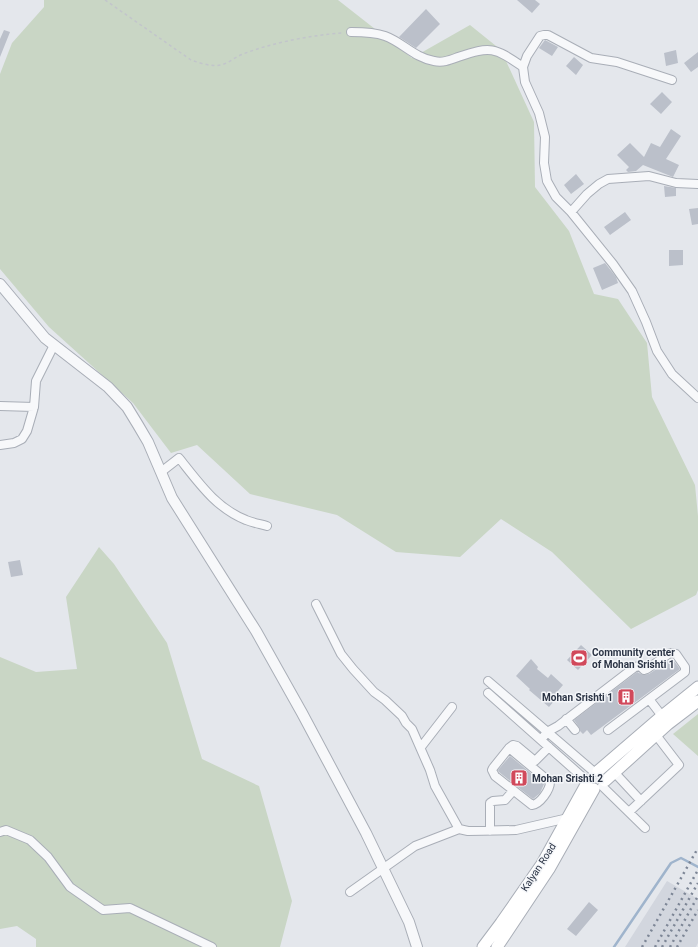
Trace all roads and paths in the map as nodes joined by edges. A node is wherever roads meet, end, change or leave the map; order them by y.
1 (105, 0) edge
2 (351, 32) joint
3 (523, 67) junction
4 (672, 80) dead end
5 (698, 184) edge
6 (570, 212) junction
7 (0, 284) edge
8 (54, 345) junction
9 (698, 398) edge
10 (0, 406) edge
11 (34, 407) junction
12 (0, 445) edge
13 (161, 472) junction
14 (267, 526) dead end
15 (316, 604) dead end
16 (488, 681) dead end
17 (698, 687) edge
18 (488, 693) dead end
19 (649, 699) junction
20 (698, 701) edge
21 (452, 707) dead end
22 (662, 716) junction
23 (566, 719) junction
24 (575, 730) dead end
25 (608, 730) dead end
26 (547, 732) junction
27 (656, 735) junction
28 (541, 740) junction
29 (421, 747) junction
30 (549, 747) junction
31 (509, 748) junction
32 (614, 772) junction
33 (595, 780) junction
34 (513, 791) junction
35 (641, 801) junction
36 (629, 812) junction
37 (572, 820) junction
38 (645, 828) dead end
39 (459, 829) junction
40 (490, 831) junction
41 (0, 832) edge
42 (382, 869) junction
43 (350, 892) dead end
44 (212, 947) edge
45 (418, 947) edge
46 (483, 947) edge
47 (497, 947) edge

1 - 2 path
2 - 3 street
3 - 4 street
3 - 6 street
5 - 6 street
6 - 9 street
7 - 8 street
8 - 11 street
8 - 13 street
10 - 11 street
11 - 12 street
13 - 14 street
13 - 42 street
15 - 29 street
16 - 26 street
17 - 22 main road, Kalyan Road
18 - 28 street
19 - 22 street
19 - 23 street
19 - 25 street
20 - 27 main road, Kalyan Road
21 - 29 street
22 - 33 main road, Kalyan Road
23 - 24 street
23 - 26 street
26 - 28 street
26 - 33 street
27 - 32 main road, Kalyan Road
27 - 35 street
28 - 30 street
29 - 39 street
30 - 31 street
30 - 33 street
31 - 34 street
31 - 34 street
32 - 33 main road, Kalyan Road
32 - 35 street
33 - 36 street
33 - 37 main road, Kalyan Road
34 - 40 street
35 - 36 street
36 - 38 street
37 - 40 street
37 - 46 main road, Kalyan Road
37 - 47 main road, Kalyan Road
39 - 40 street
39 - 42 street
41 - 44 street
42 - 43 street
42 - 45 street

